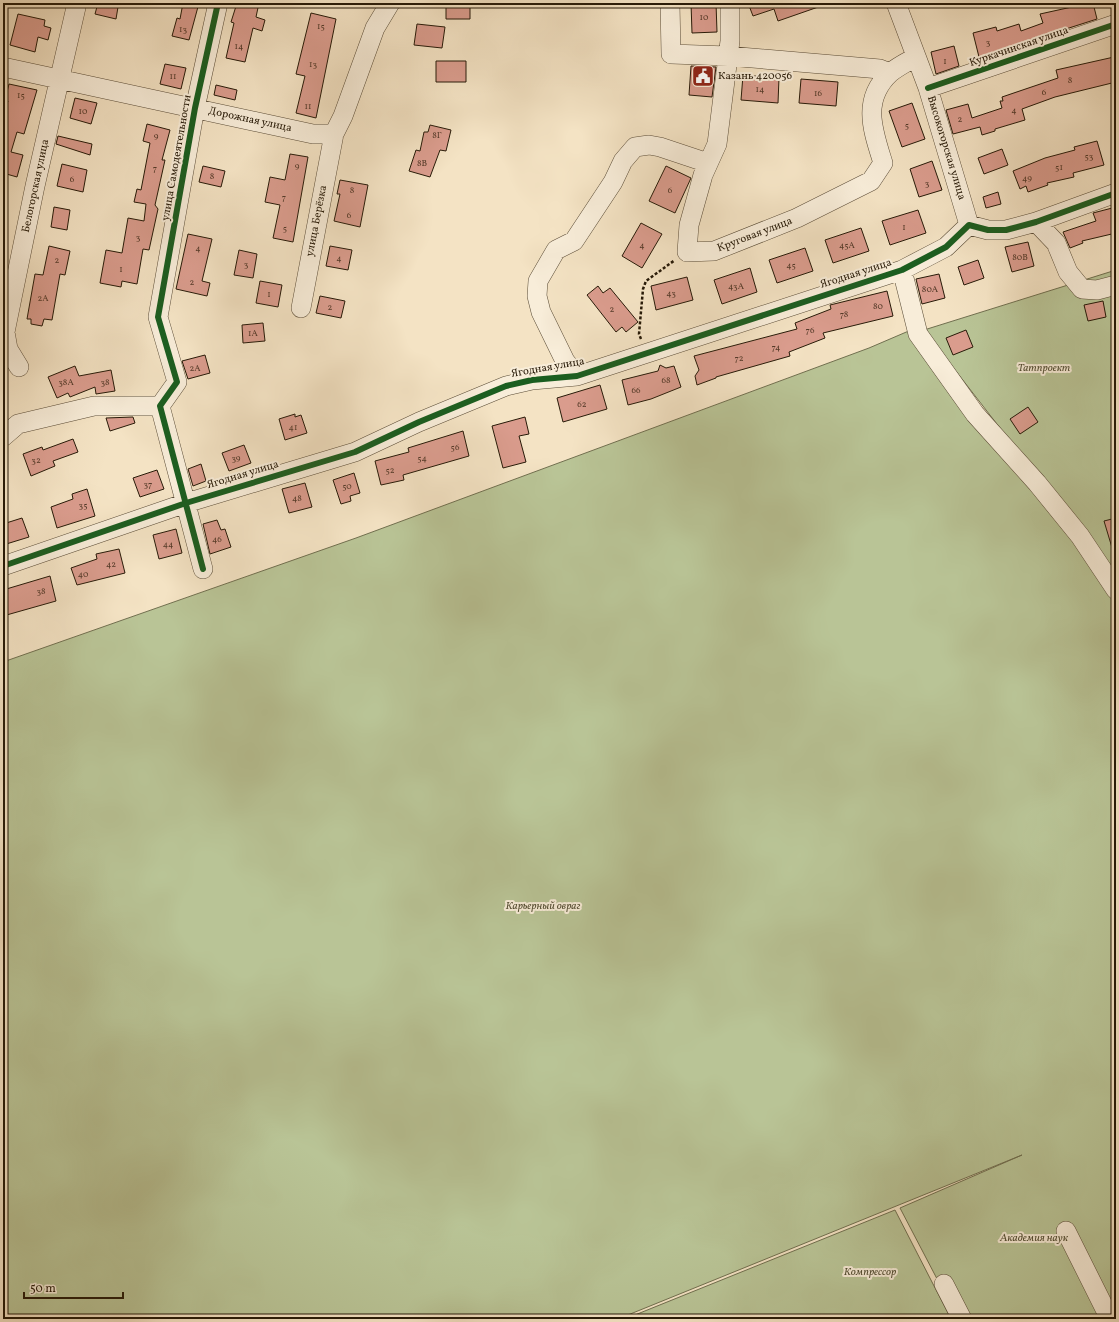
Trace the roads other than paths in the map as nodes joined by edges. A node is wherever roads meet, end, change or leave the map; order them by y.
1 (77, 3) edge
2 (218, 3) edge
3 (390, 3) edge
4 (670, 3) edge
5 (730, 3) edge
6 (896, 3) edge
7 (1116, 24) edge
8 (728, 56) junction
9 (916, 57) junction
10 (3, 67) edge
11 (890, 73) junction
12 (60, 80) junction
13 (928, 88) junction
14 (195, 108) junction
15 (334, 134) junction
16 (708, 163) junction
17 (1116, 193) edge
18 (1036, 222) junction
19 (969, 225) junction
20 (902, 270) junction
21 (1116, 285) edge
22 (301, 308) dead end
23 (19, 366) dead end
24 (577, 376) junction
25 (160, 406) junction
26 (3, 437) edge
27 (186, 503) junction
28 (3, 566) edge
29 (203, 569) dead end
30 (1116, 590) edge
31 (1066, 1231) dead end
32 (944, 1284) dead end
33 (962, 1319) edge
34 (1110, 1319) edge

1 - 12 street, Белогорская улица
2 - 14 street, улица Самодеятельности
3 - 15 street
4 - 8 street
5 - 8 street
6 - 9 street, Высокогорская улица
7 - 13 street, Куркачинская улица
8 - 11 street
8 - 16 street
9 - 11 street, Круговая улица
9 - 13 street, Высокогорская улица
10 - 12 street, Дорожная улица
11 - 16 street, Круговая улица
12 - 14 street, Дорожная улица
12 - 23 street, Белогорская улица
13 - 19 street, Высокогорская улица
14 - 15 street, Дорожная улица
14 - 25 street, улица Самодеятельности
15 - 22 street, улица Берёзка
16 - 24 street
17 - 18 street
18 - 19 street
18 - 21 street
19 - 20 street, Ягодная улица
20 - 24 street, Ягодная улица
20 - 30 street
24 - 27 street, Ягодная улица
25 - 26 street
25 - 27 street
27 - 28 street, Ягодная улица
27 - 29 street
31 - 34 street
32 - 33 street

